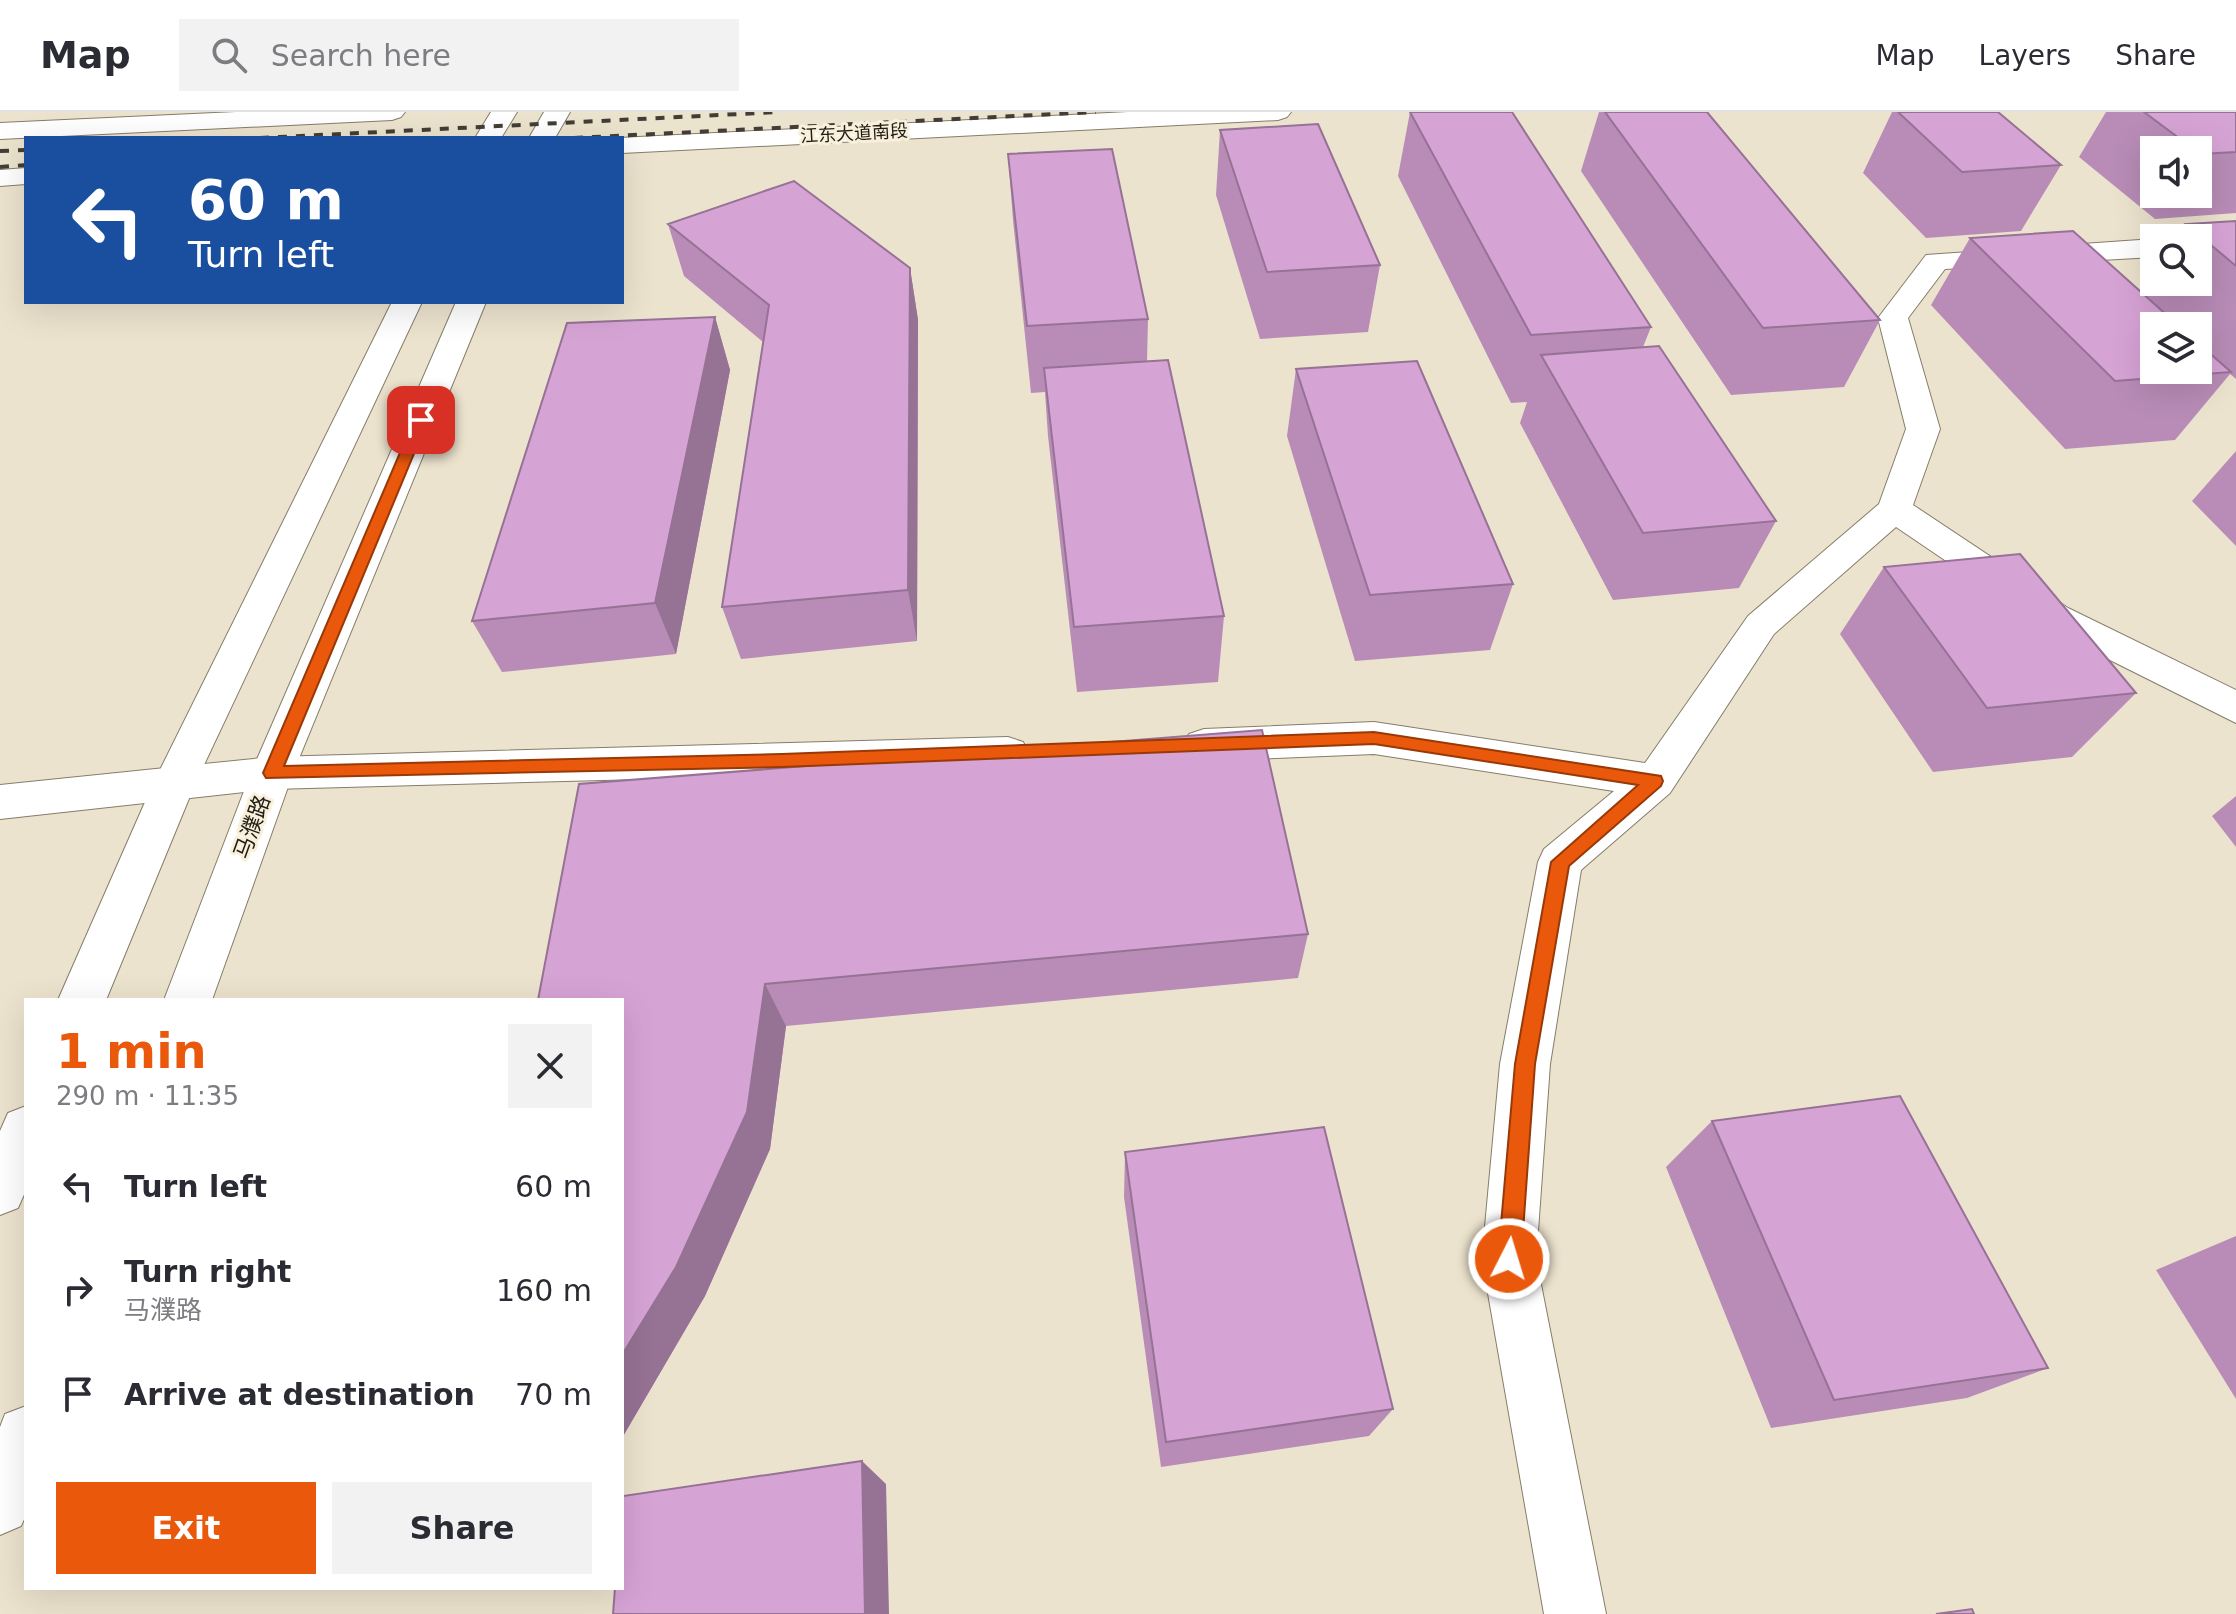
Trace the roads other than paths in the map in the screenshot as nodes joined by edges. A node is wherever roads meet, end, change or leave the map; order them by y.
1 (392, 112) edge
2 (504, 112) edge
3 (557, 112) edge
4 (1278, 112) edge
5 (0, 131) edge
6 (489, 136) edge
7 (543, 136) edge
8 (624, 145) edge
9 (24, 176) edge
10 (0, 178) edge
11 (2140, 249) edge
12 (406, 304) edge
13 (470, 304) edge
14 (1894, 509) junction
15 (2236, 708) edge
16 (1161, 747) edge
17 (1053, 751) edge
18 (272, 773) junction
19 (1655, 781) junction
20 (174, 784) junction
21 (0, 802) edge
22 (83, 998) edge
23 (189, 998) edge
24 (24, 1135) edge
25 (0, 1190) edge
26 (24, 1440) edge
27 (0, 1505) edge
28 (1575, 1614) edge

1 - 5 main road
2 - 6 main road
3 - 7 main road
4 - 8 main road, 江东大道南段
9 - 10 main road
11 - 14 main road
12 - 20 main road
13 - 18 main road, 马濮路
14 - 15 main road
14 - 19 main road
16 - 19 main road
17 - 18 main road
18 - 20 main road
18 - 23 main road, 马濮路
19 - 28 main road
20 - 21 main road
20 - 22 main road
24 - 25 main road
26 - 27 main road

